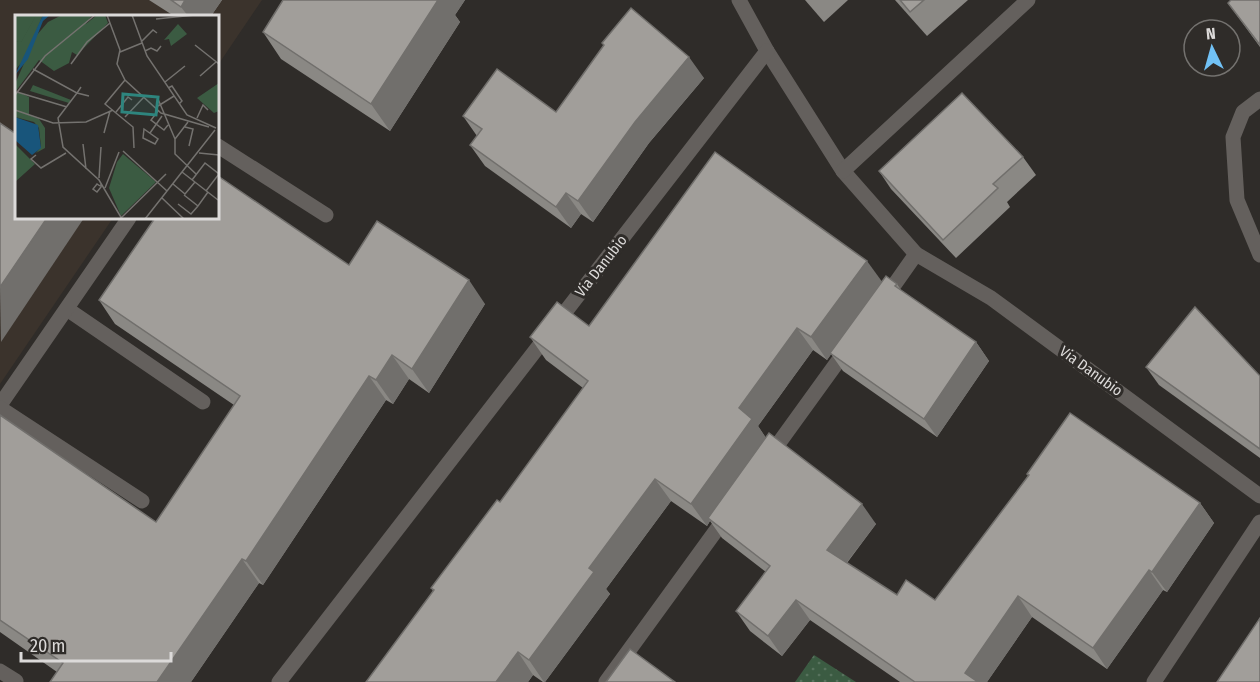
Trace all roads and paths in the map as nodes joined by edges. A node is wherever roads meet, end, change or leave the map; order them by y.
1 (739, 0) edge
2 (1028, 0) edge
3 (767, 51) junction
4 (1260, 99) edge
5 (219, 147) edge
6 (843, 171) junction
7 (326, 216) dead end
8 (128, 219) edge
9 (916, 254) junction
10 (1260, 255) edge
11 (66, 309) junction
12 (875, 311) edge
13 (861, 330) edge
14 (203, 402) dead end
15 (0, 406) edge
16 (758, 473) edge
17 (1260, 496) edge
18 (142, 501) dead end
19 (737, 501) edge
20 (1260, 522) edge
21 (0, 671) edge
22 (16, 681) edge
23 (279, 682) edge
24 (606, 682) edge
25 (1154, 682) edge

1 - 3 street
2 - 6 street
3 - 6 street, Via Danubio
3 - 23 street, Via Danubio
4 - 10 street
5 - 7 street
6 - 9 street, Via Danubio
8 - 11 street
9 - 12 street
9 - 17 street, Via Danubio
11 - 14 street
11 - 15 street
13 - 16 street
15 - 18 street
19 - 24 street
20 - 25 street
21 - 22 street

